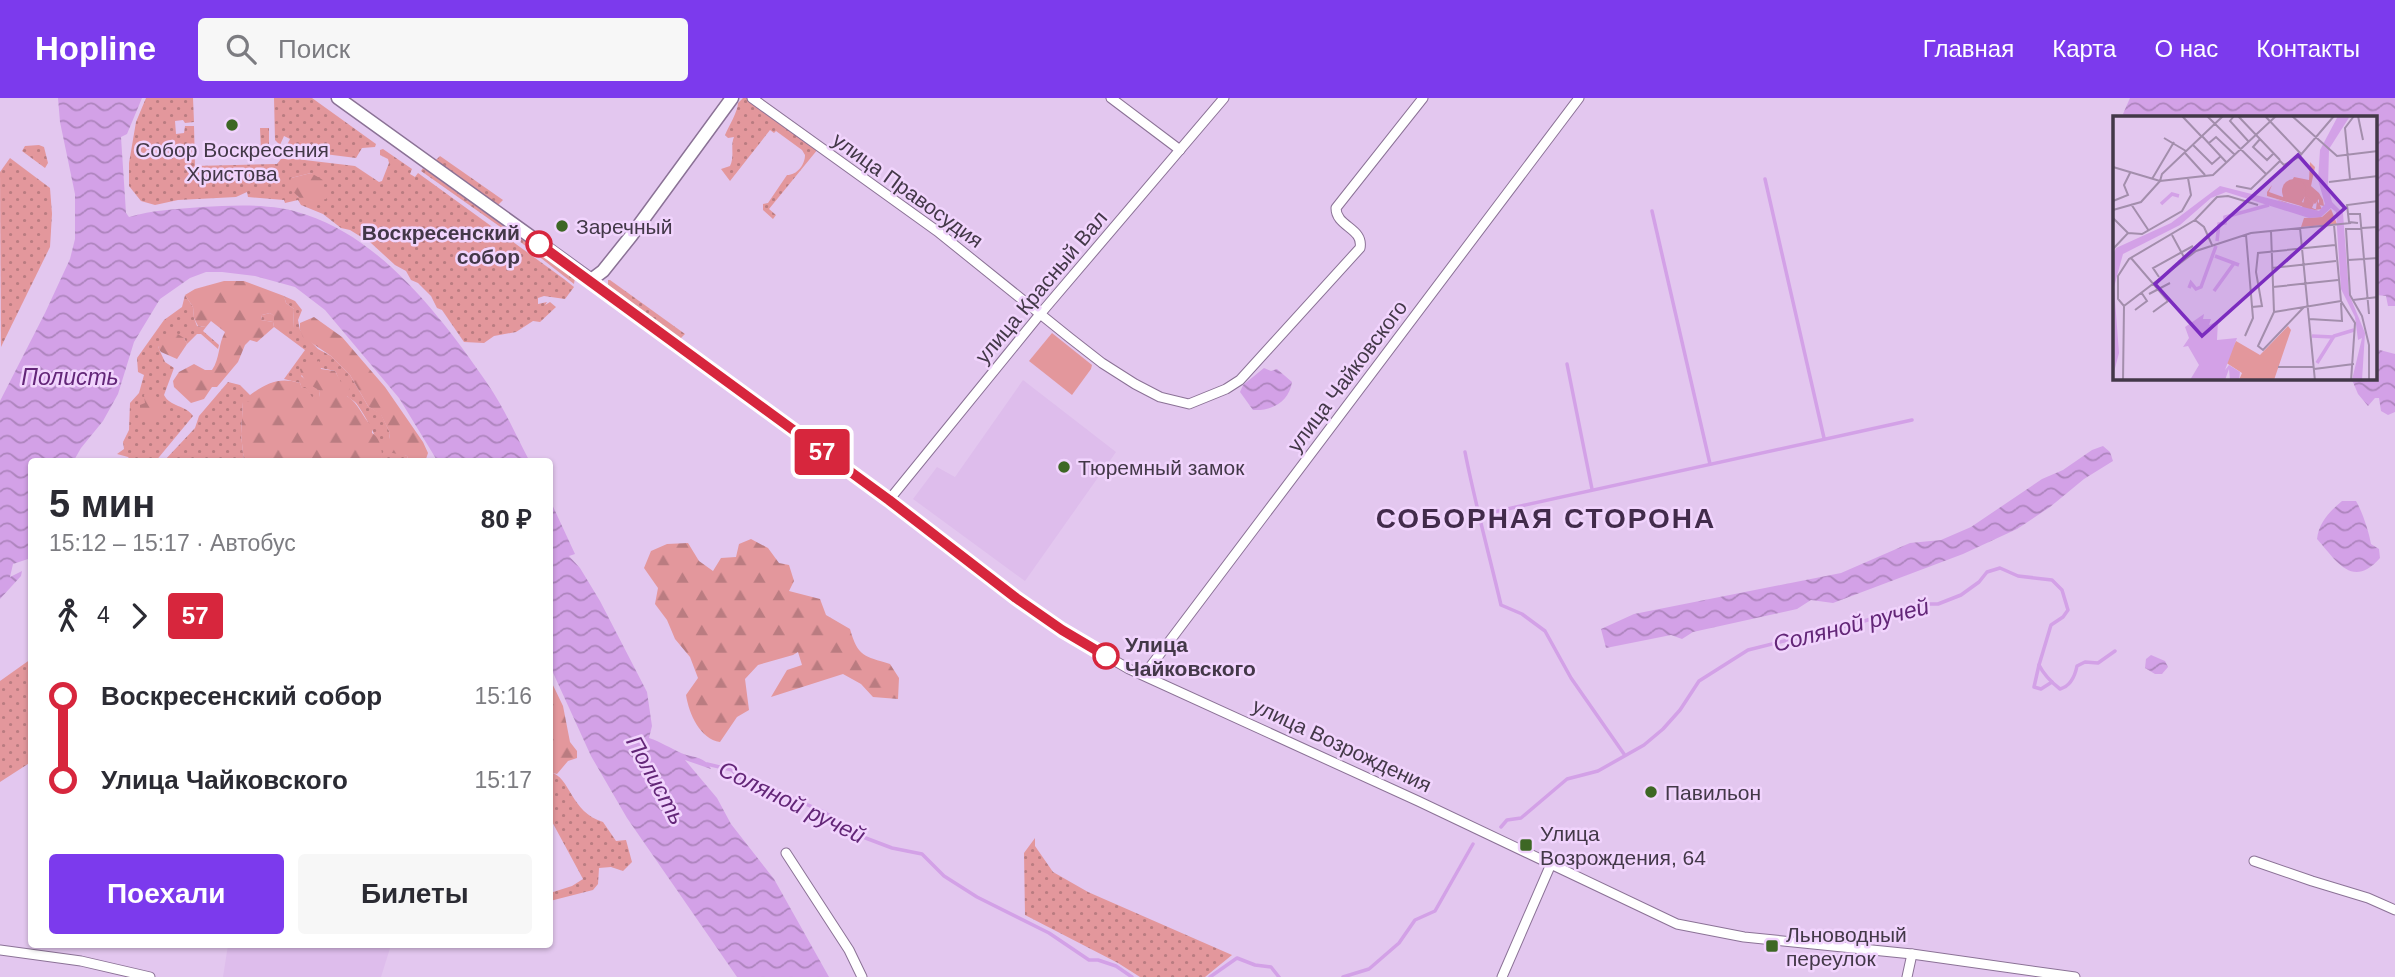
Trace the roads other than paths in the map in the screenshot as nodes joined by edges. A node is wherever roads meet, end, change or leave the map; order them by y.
1 (338, 98) edge
2 (732, 98) edge
3 (752, 98) edge
4 (1111, 98) edge
5 (1224, 98) edge
6 (1423, 98) edge
7 (1579, 98) edge
8 (1180, 150) junction
9 (591, 281) junction
10 (1041, 313) junction
11 (889, 500) junction
12 (1144, 676) junction
13 (786, 853) dead end
14 (2254, 861) dead end
15 (1551, 864) junction
16 (2395, 910) edge
17 (0, 950) edge
18 (1912, 954) junction
19 (150, 977) edge
20 (862, 977) edge
21 (1502, 977) edge
22 (1907, 977) edge
23 (2075, 977) edge

1 - 9 street, улица Возрождения
2 - 9 street
3 - 10 street, улица Правосудия
4 - 8 street
5 - 8 street, улица Красный Вал
6 - 10 street, улица Правосудия
7 - 12 street, улица Чайковского
8 - 10 street, улица Красный Вал
9 - 11 street, улица Возрождения
10 - 11 street, улица Красный Вал
11 - 12 street, улица Возрождения
12 - 15 street, улица Возрождения
13 - 20 street
14 - 16 street
15 - 18 street, улица Возрождения
15 - 21 street
17 - 19 street
18 - 22 street
18 - 23 street, улица Возрождения

